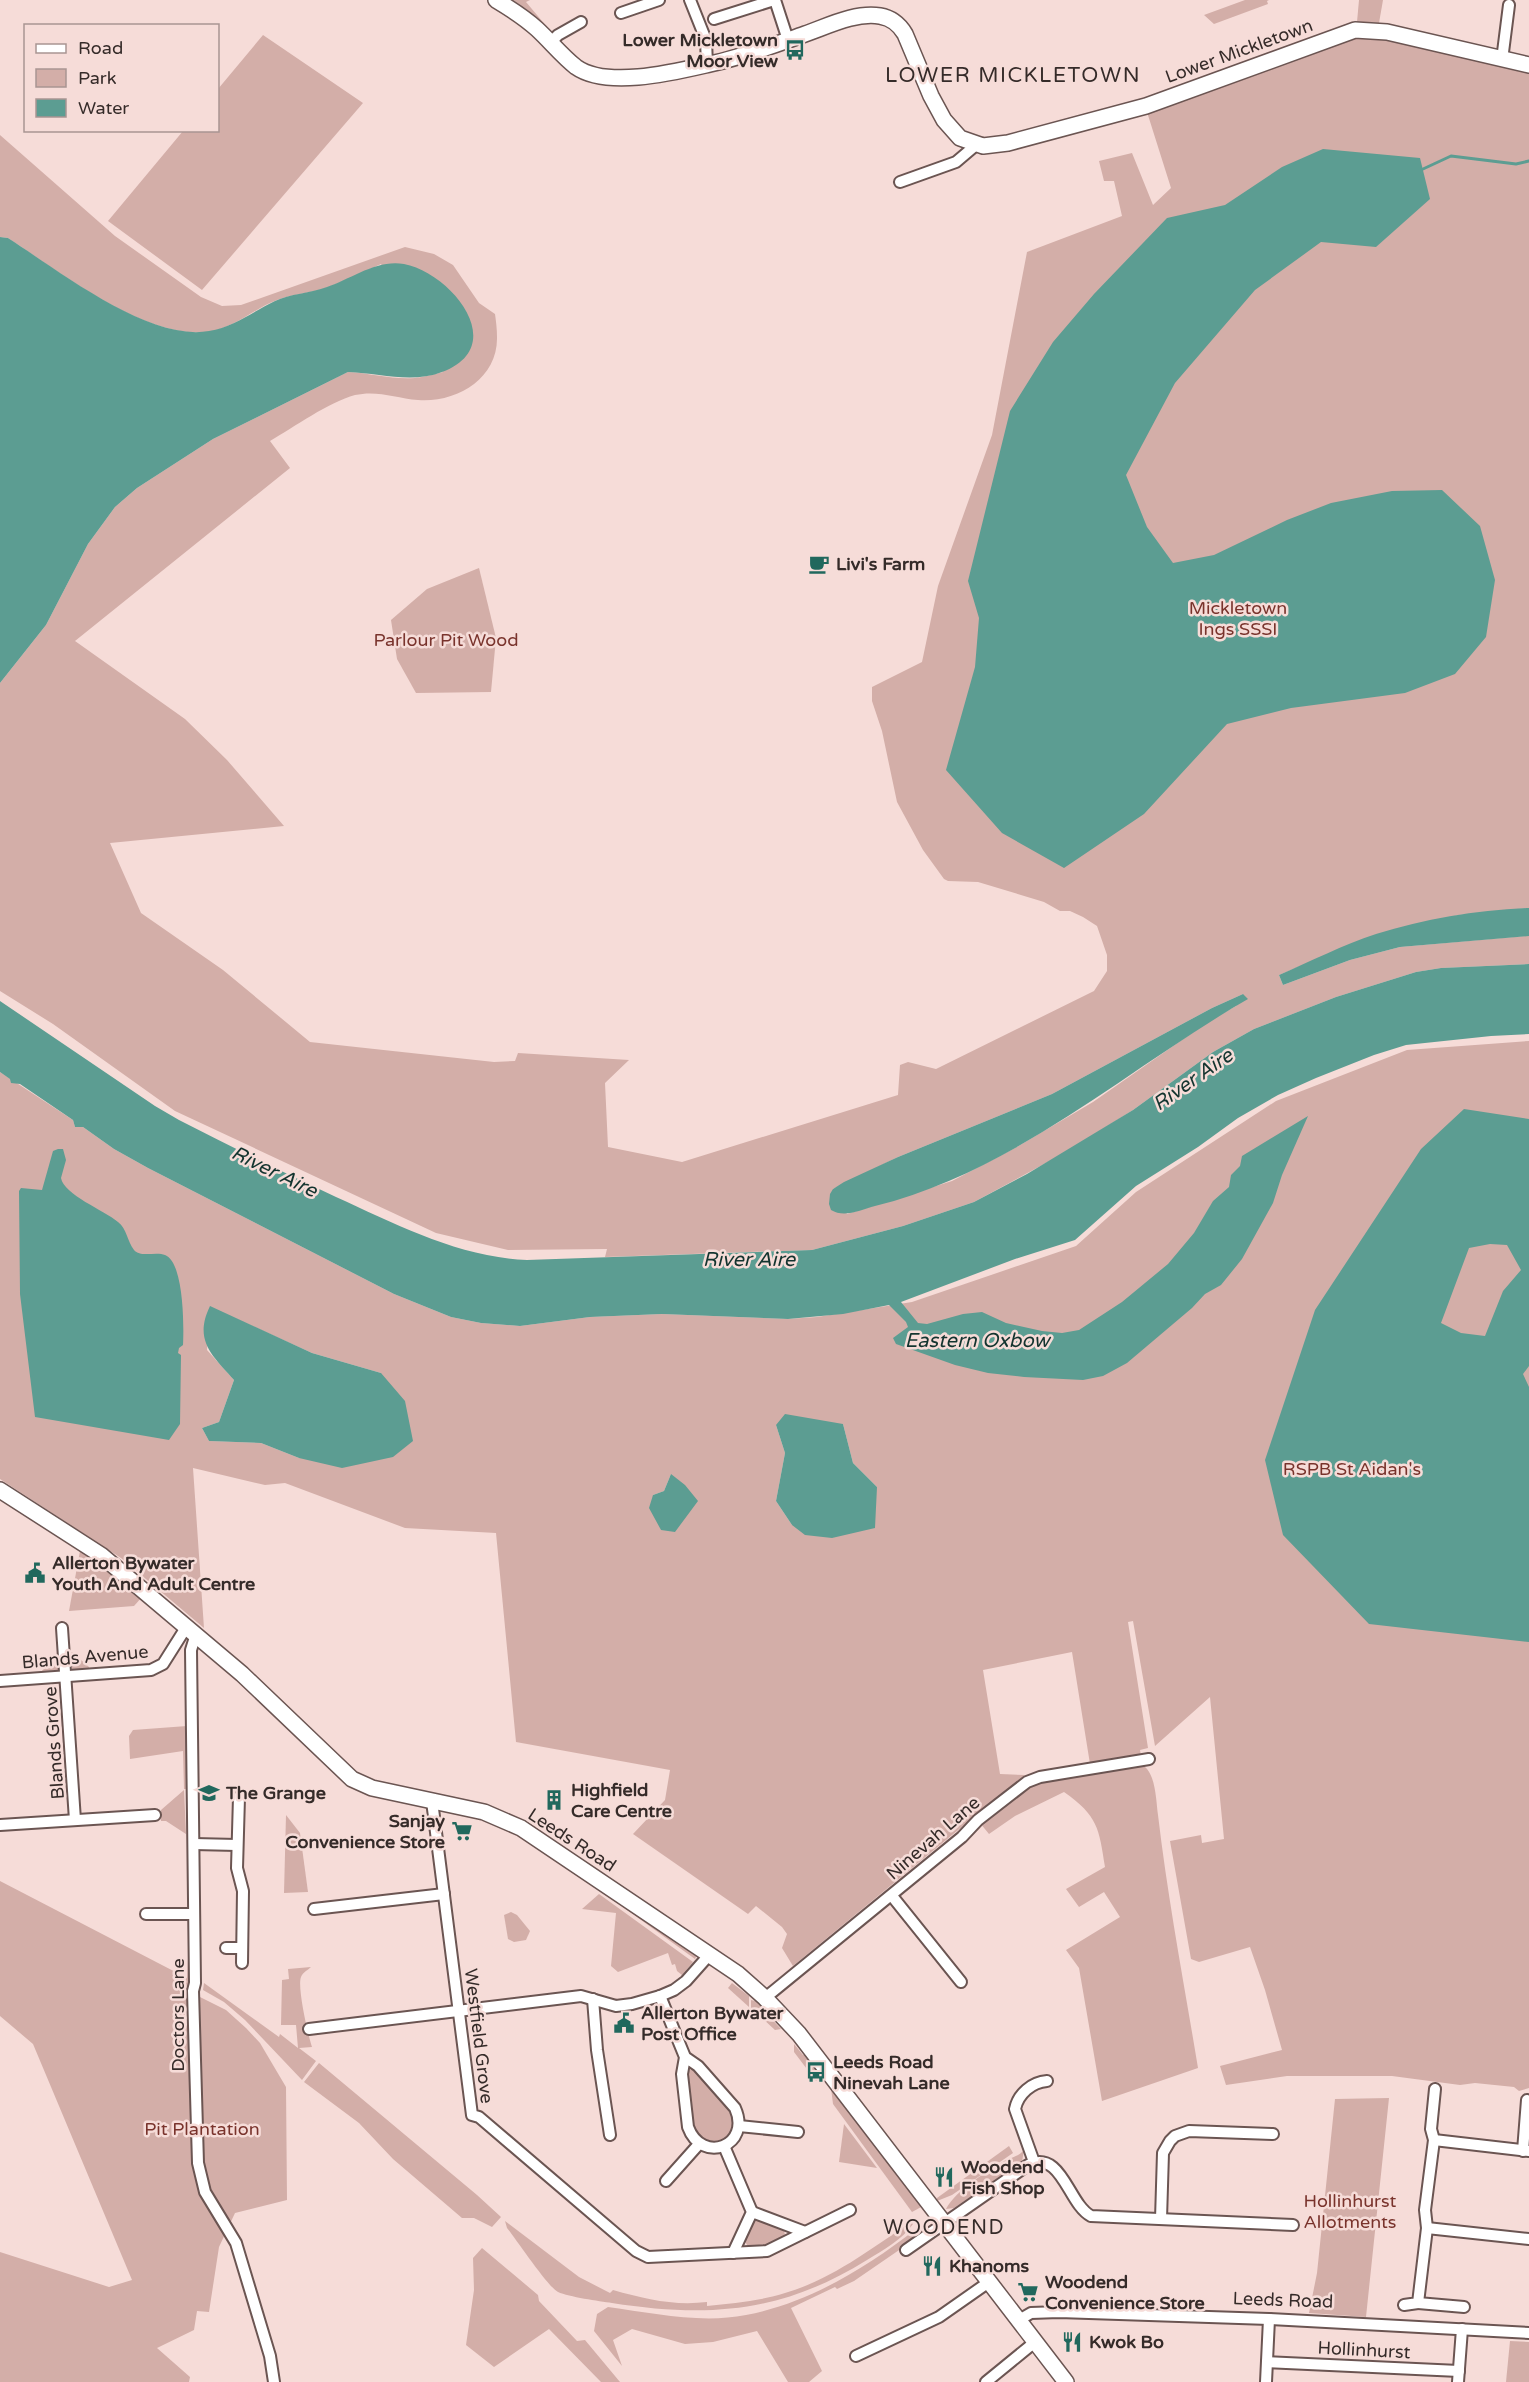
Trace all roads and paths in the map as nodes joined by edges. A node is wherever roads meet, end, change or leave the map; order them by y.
1 (496, 0) edge
2 (659, 0) edge
3 (690, 0) edge
4 (775, 0) edge
5 (1509, 5) dead end
6 (621, 12) dead end
7 (714, 20) dead end
8 (581, 22) dead end
9 (788, 40) junction
10 (551, 42) junction
11 (1502, 60) junction
12 (707, 65) junction
13 (1529, 66) edge
14 (976, 145) junction
15 (900, 182) dead end
16 (0, 1491) edge
17 (62, 1628) dead end
18 (192, 1630) junction
19 (66, 1676) junction
20 (0, 1681) edge
21 (1149, 1760) dead end
22 (239, 1797) dead end
23 (432, 1801) junction
24 (155, 1815) dead end
25 (75, 1820) junction
26 (0, 1825) edge
27 (194, 1844) junction
28 (237, 1845) junction
29 (444, 1894) junction
30 (892, 1896) junction
31 (314, 1909) dead end
32 (146, 1914) dead end
33 (194, 1914) junction
34 (226, 1948) dead end
35 (242, 1948) junction
36 (710, 1954) junction
37 (242, 1963) dead end
38 (961, 1982) dead end
39 (660, 1996) junction
40 (765, 1998) junction
41 (593, 1999) junction
42 (459, 2012) junction
43 (309, 2029) dead end
44 (685, 2058) junction
45 (1047, 2080) dead end
46 (1435, 2089) dead end
47 (1527, 2100) dead end
48 (739, 2126) junction
49 (798, 2132) dead end
50 (1273, 2134) dead end
51 (610, 2135) dead end
52 (1434, 2140) junction
53 (699, 2144) junction
54 (724, 2146) junction
55 (1526, 2151) edge
56 (1034, 2162) junction
57 (666, 2181) dead end
58 (850, 2210) dead end
59 (752, 2211) junction
60 (1161, 2219) junction
61 (945, 2224) junction
62 (1293, 2225) dead end
63 (1427, 2228) junction
64 (805, 2232) junction
65 (1529, 2239) edge
66 (906, 2250) dead end
67 (733, 2253) junction
68 (989, 2282) junction
69 (1418, 2303) junction
70 (1404, 2305) dead end
71 (1464, 2307) dead end
72 (1269, 2319) junction
73 (1019, 2320) junction
74 (1462, 2329) junction
75 (1529, 2333) edge
76 (1035, 2342) junction
77 (856, 2356) dead end
78 (1267, 2362) junction
79 (1458, 2376) edge
80 (274, 2382) edge
81 (986, 2382) edge
82 (1066, 2382) edge
83 (1266, 2382) edge

1 - 10 street
2 - 6 street
3 - 12 street
4 - 7 street
4 - 9 street
5 - 11 street
8 - 10 street
9 - 12 street
9 - 14 street
10 - 12 street
11 - 13 street, Lower Mickletown
11 - 14 street, Lower Mickletown
14 - 15 street
16 - 18 street, Leeds Road
17 - 19 street, Blands Grove
18 - 19 street, Blands Avenue
18 - 23 street, Leeds Road
18 - 27 street, Doctors Lane
19 - 20 street, Blands Avenue
19 - 25 street, Blands Grove
21 - 30 street, Ninevah Lane
22 - 28 street
23 - 29 street, Westfield Grove
23 - 36 street, Leeds Road
24 - 25 street
25 - 26 street
27 - 28 street
27 - 33 street, Doctors Lane
28 - 35 street
29 - 31 street
29 - 42 street, Westfield Grove
30 - 38 street
30 - 40 street, Ninevah Lane
32 - 33 street
33 - 80 street, Doctors Lane
34 - 35 street
35 - 37 street
36 - 39 street
36 - 40 street, Leeds Road
39 - 41 street
39 - 44 street
40 - 61 street, Leeds Road
41 - 42 street
41 - 51 street
42 - 43 street
42 - 67 street, Westfield Grove
44 - 48 street
44 - 53 street
45 - 56 street
46 - 52 street
47 - 55 street
48 - 49 street
48 - 54 street
50 - 60 street
52 - 55 street
52 - 63 street
53 - 54 street
53 - 57 street
54 - 59 street
56 - 60 street
56 - 61 street
58 - 64 street, Westfield Grove
59 - 64 street
59 - 67 street
60 - 62 street
61 - 66 street
61 - 68 street, Leeds Road
63 - 65 street
63 - 69 street
64 - 67 street, Westfield Grove
68 - 73 street, Leeds Road
68 - 77 street
69 - 70 street
69 - 71 street
72 - 73 street, Leeds Road
72 - 74 street, Leeds Road
72 - 78 street
73 - 76 street, Leeds Road
74 - 75 street, Leeds Road
74 - 79 street, Hollinhurst
76 - 81 street
76 - 82 street, Leeds Road
78 - 79 street, Hollinhurst
78 - 83 street

